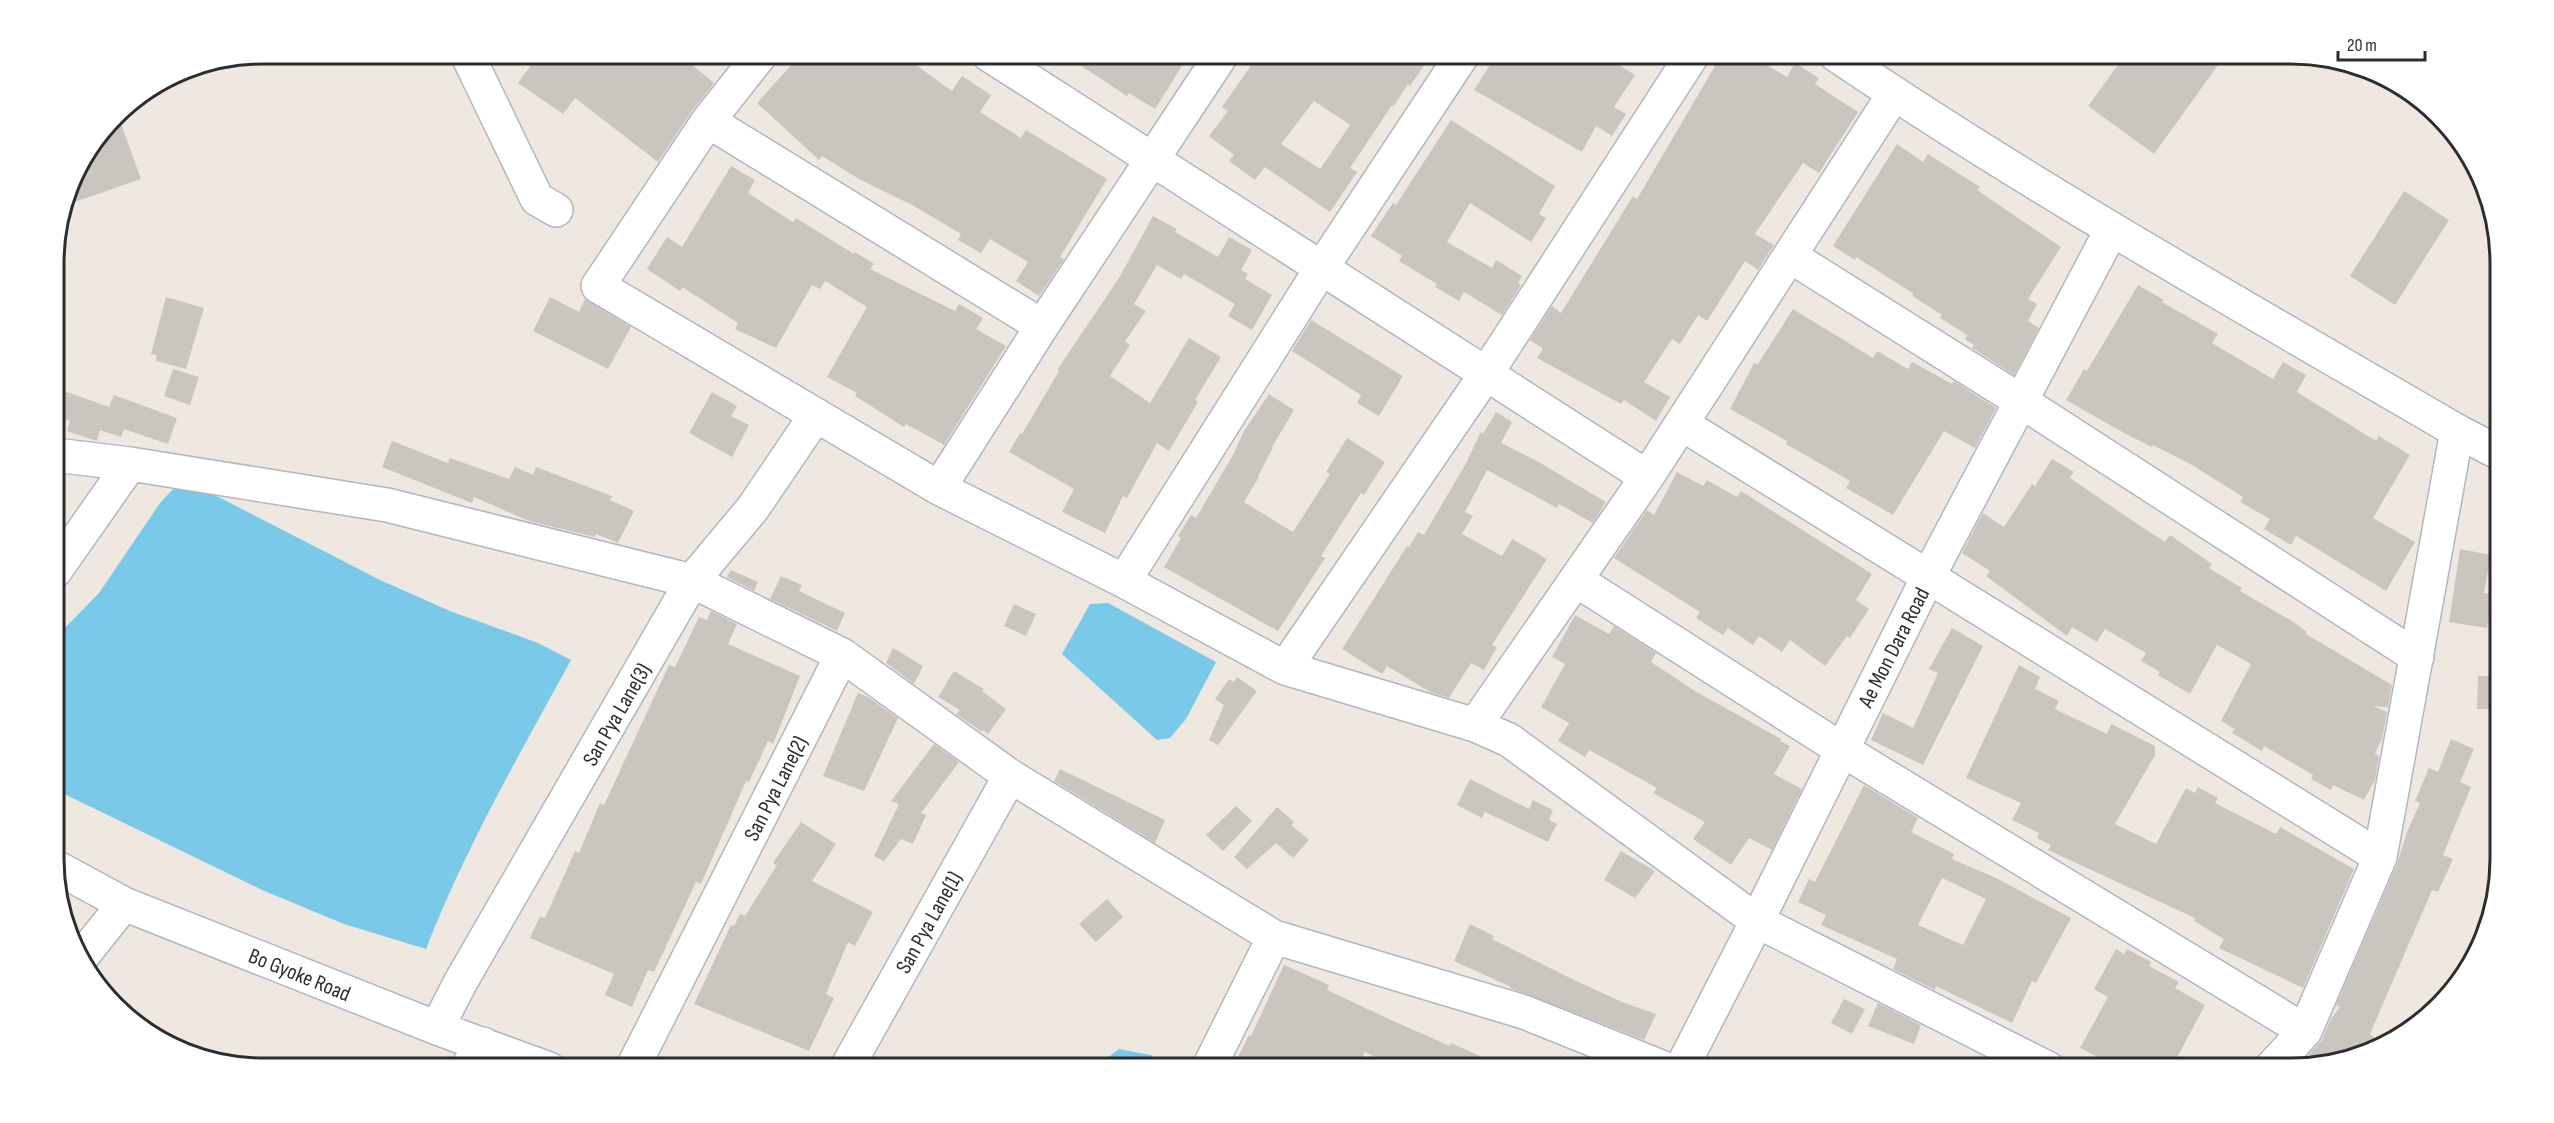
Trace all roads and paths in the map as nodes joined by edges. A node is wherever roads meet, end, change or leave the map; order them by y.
1 (1456, 64) edge
2 (1686, 64) edge
3 (1850, 64) edge
4 (472, 65) edge
5 (752, 65) edge
6 (1007, 65) edge
7 (1215, 65) edge
8 (1894, 94) junction
9 (708, 121) junction
10 (1151, 160) junction
11 (556, 210) dead end
12 (2112, 229) junction
13 (1790, 256) junction
14 (1321, 269) junction
15 (1042, 326) junction
16 (1486, 374) junction
17 (2019, 400) junction
18 (816, 415) junction
19 (1682, 424) junction
20 (2457, 431) junction
21 (2490, 448) edge
22 (65, 456) edge
23 (130, 464) junction
24 (1647, 477) junction
25 (939, 488) junction
26 (64, 557) edge
27 (1929, 575) junction
28 (1576, 580) junction
29 (692, 581) junction
30 (1124, 581) junction
31 (842, 655) junction
32 (2417, 657) junction
33 (1285, 668) junction
34 (1475, 725) junction
35 (1841, 749) junction
36 (1010, 776) junction
37 (2380, 857) junction
38 (65, 872) edge
39 (124, 904) junction
40 (1757, 921) junction
41 (1274, 937) junction
42 (87, 950) edge
43 (437, 1028) junction
44 (2305, 1031) junction
45 (474, 1057) edge
46 (638, 1058) edge
47 (852, 1058) edge
48 (1214, 1058) edge
49 (1639, 1058) edge
50 (1687, 1058) edge
51 (2027, 1058) edge
52 (2280, 1058) edge

1 - 14 street
2 - 16 street
3 - 8 street
4 - 11 street
5 - 9 street
6 - 10 street
7 - 10 street
8 - 12 street
8 - 13 street
9 - 15 street
9 - 18 street
10 - 14 street
10 - 15 street
12 - 17 street, Ae Mon Dara Road
12 - 20 street
13 - 17 street
13 - 19 street
14 - 16 street
14 - 30 street
15 - 25 street
16 - 24 street
16 - 33 street
17 - 27 street, Ae Mon Dara Road
17 - 32 street
18 - 25 street
18 - 29 street, San Pya Lane(3)
19 - 24 street
19 - 27 street
20 - 21 street
20 - 32 street
22 - 23 street
23 - 26 street
23 - 29 street
24 - 28 street
25 - 30 street
27 - 35 street, Ae Mon Dara Road
27 - 37 street
28 - 34 street
28 - 35 street
29 - 31 street
29 - 43 street, San Pya Lane(3)
30 - 33 street
31 - 36 street
31 - 46 street, San Pya Lane(2)
32 - 37 street
33 - 34 street
34 - 40 street
35 - 40 street, Ae Mon Dara Road
35 - 44 street
36 - 41 street
36 - 47 street, San Pya Lane(1)
37 - 44 street
38 - 39 street, Bo Gyoke Road
39 - 42 street
39 - 43 street, Bo Gyoke Road
40 - 50 street, Ae Mon Dara Road
40 - 51 street
41 - 48 street
41 - 49 street
43 - 45 street, Bo Gyoke Road
44 - 52 street

